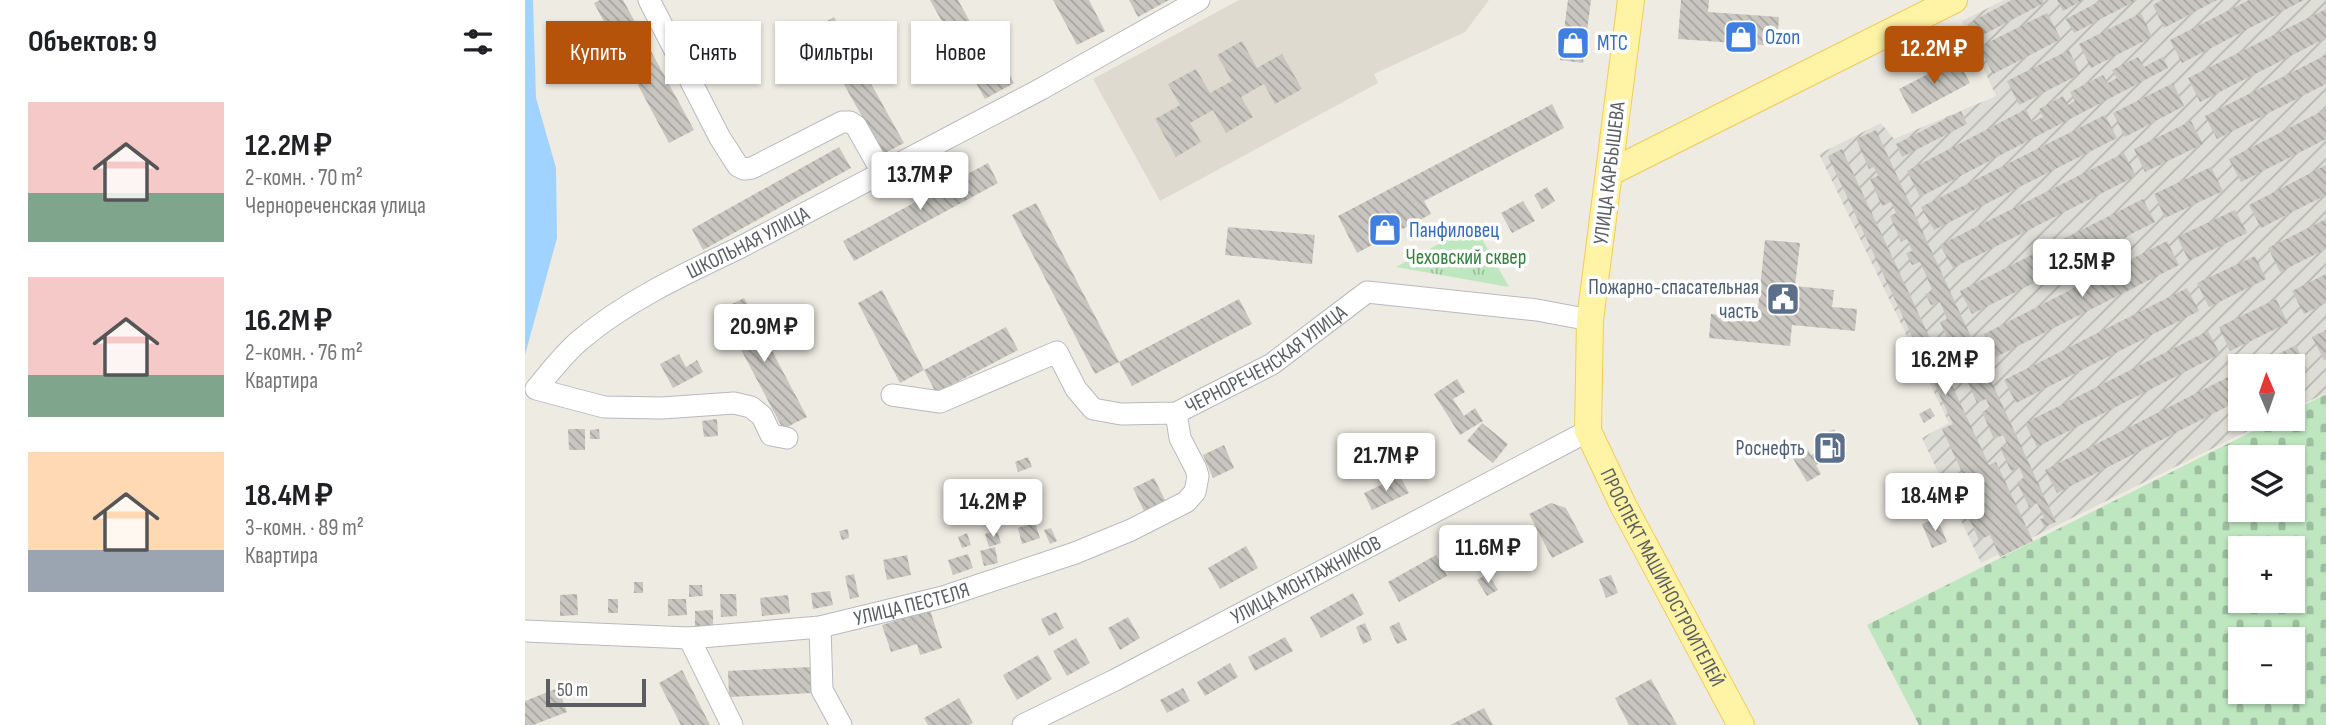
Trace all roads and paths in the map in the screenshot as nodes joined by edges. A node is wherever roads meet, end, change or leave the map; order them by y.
1 (649, 0) edge
2 (1199, 0) edge
3 (1631, 0) edge
4 (1954, 0) edge
5 (883, 172) junction
6 (1609, 173) junction
7 (1590, 320) junction
8 (892, 395) dead end
9 (1176, 413) junction
10 (1588, 431) junction
11 (787, 438) dead end
12 (820, 627) junction
13 (525, 631) edge
14 (689, 638) junction
15 (732, 725) edge
16 (841, 725) edge
17 (1023, 725) edge
18 (1741, 725) edge

1 - 5 street
2 - 5 street, ШКОЛЬНАЯ УЛИЦА
3 - 6 main road, УЛИЦА КАРБЫШЕВА
4 - 6 main road
5 - 11 street, ШКОЛЬНАЯ УЛИЦА
6 - 7 main road, УЛИЦА КАРБЫШЕВА
7 - 9 street, ЧЕРНОРЕЧЕНСКАЯ УЛИЦА
7 - 10 main road, УЛИЦА КАРБЫШЕВА
8 - 9 street, ЧЕРНОРЕЧЕНСКАЯ УЛИЦА
9 - 12 street, УЛИЦА ПЕСТЕЛЯ
10 - 17 street, УЛИЦА МОНТАЖНИКОВ
10 - 18 main road, ПРОСПЕКТ МАШИНОСТРОИТЕЛЕЙ
12 - 14 street, УЛИЦА ПЕСТЕЛЯ
12 - 16 street
13 - 14 street, УЛИЦА ПЕСТЕЛЯ
14 - 15 street

